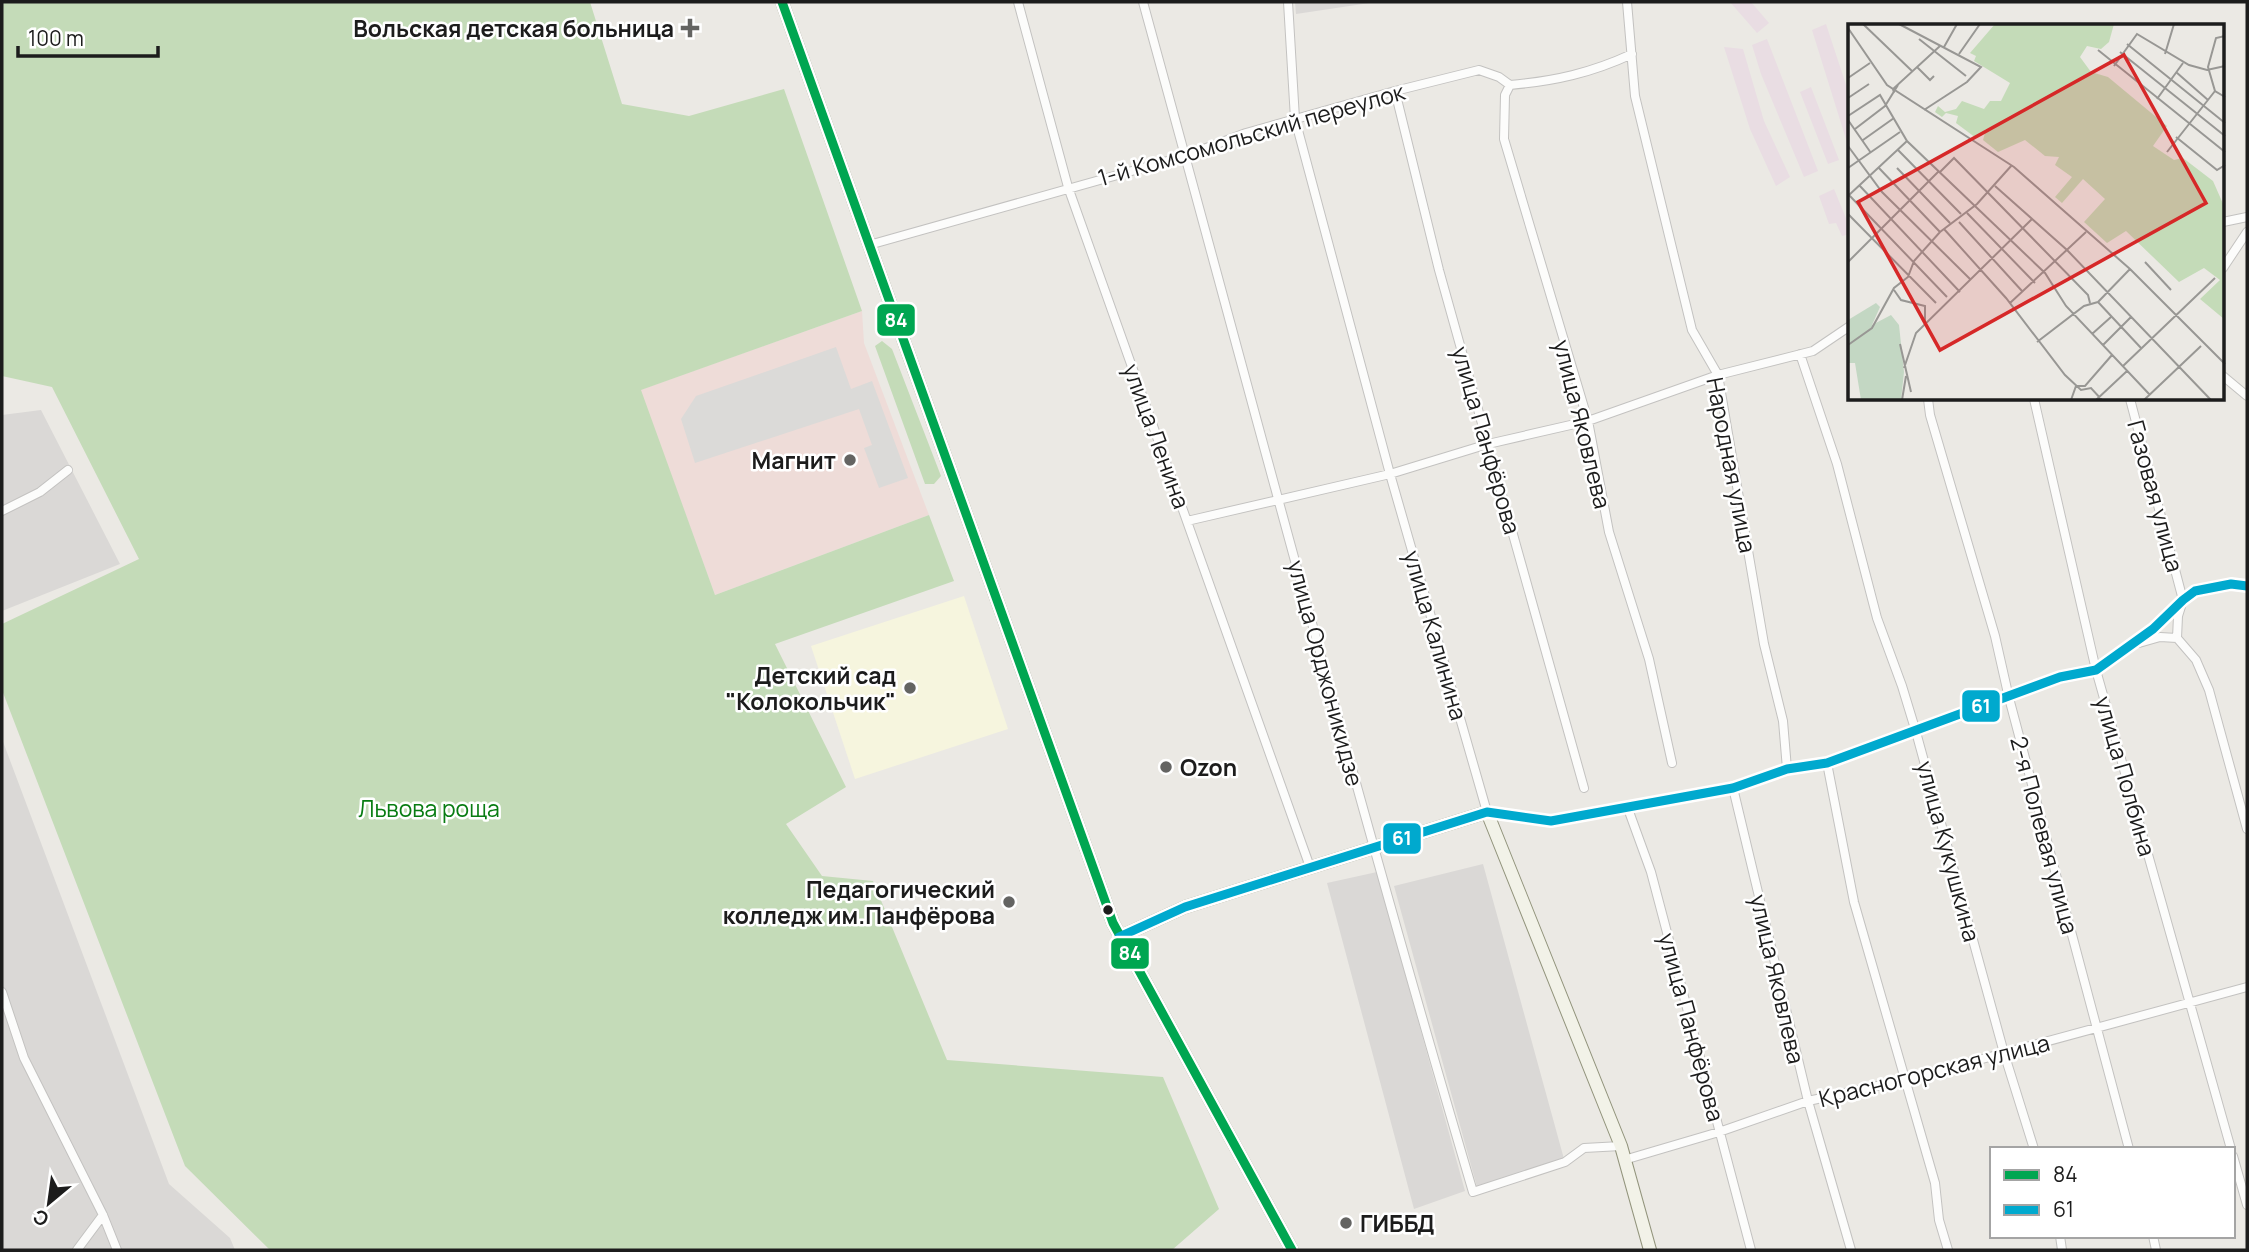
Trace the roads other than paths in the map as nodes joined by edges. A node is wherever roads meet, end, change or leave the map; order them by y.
1 (782, 2) edge
2 (1018, 2) edge
3 (1143, 2) edge
4 (1288, 2) edge
5 (1627, 2) edge
6 (1632, 54) junction
7 (1510, 85) junction
8 (1395, 91) junction
9 (1295, 119) junction
10 (1185, 156) junction
11 (1068, 187) junction
12 (2247, 217) edge
13 (2224, 222) edge
14 (2247, 232) edge
15 (869, 245) junction
16 (2224, 266) edge
17 (1848, 327) edge
18 (1800, 354) junction
19 (1718, 375) junction
20 (2224, 377) edge
21 (2247, 396) edge
22 (1928, 401) edge
23 (2034, 401) edge
24 (2131, 401) edge
25 (1588, 421) junction
26 (1489, 444) junction
27 (68, 470) dead end
28 (1390, 474) junction
29 (1280, 501) junction
30 (2, 511) edge
31 (1187, 521) junction
32 (2247, 586) edge
33 (2183, 600) junction
34 (2177, 638) junction
35 (2133, 644) junction
36 (2096, 670) junction
37 (2009, 698) junction
38 (1916, 732) junction
39 (1672, 763) dead end
40 (1827, 763) junction
41 (1787, 769) junction
42 (1584, 788) dead end
43 (1733, 788) junction
44 (1627, 806) junction
45 (1487, 812) junction
46 (2247, 829) edge
47 (1376, 847) junction
48 (1310, 867) junction
49 (1119, 937) junction
50 (2247, 987) edge
51 (2, 992) edge
52 (2190, 1003) junction
53 (2097, 1028) junction
54 (2004, 1053) junction
55 (1905, 1080) junction
56 (1808, 1101) junction
57 (1719, 1132) junction
58 (1620, 1146) junction
59 (2033, 1147) edge
60 (2128, 1147) edge
61 (2230, 1147) edge
62 (1624, 1160) junction
63 (2235, 1163) edge
64 (2247, 1205) edge
65 (103, 1215) junction
66 (77, 1250) edge
67 (117, 1250) edge
68 (1292, 1250) edge
69 (1650, 1250) edge
70 (1751, 1250) edge
71 (1851, 1250) edge
72 (1948, 1250) edge

1 - 15 main road
2 - 11 street, улица Ленина
3 - 10 street, улица Орджоникидзе
4 - 9 street, улица Калинина
5 - 6 street, Народная улица
6 - 7 street
6 - 19 street, Народная улица
7 - 8 street, 1-й Комсомольский переулок
7 - 25 street, улица Яковлева
8 - 9 street, 1-й Комсомольский переулок
8 - 26 street, улица Панфёрова
9 - 10 street, 1-й Комсомольский переулок
9 - 28 street, улица Калинина
10 - 11 street, 1-й Комсомольский переулок
10 - 29 street, улица Орджоникидзе
11 - 15 street, 1-й Комсомольский переулок
11 - 31 street, улица Ленина
12 - 13 street
14 - 16 street
15 - 49 main road
17 - 18 street
18 - 19 street
18 - 38 street, улица Кукушкина
19 - 25 street
19 - 41 street, Народная улица
20 - 21 street
22 - 37 street, 2-я Полевая улица
23 - 36 street, улица Полбина
24 - 33 street, Газовая улица
25 - 26 street
25 - 39 street, улица Яковлева
26 - 28 street
26 - 42 street, улица Панфёрова
27 - 30 street
28 - 29 street
28 - 45 street, улица Калинина
29 - 31 street
29 - 47 street, улица Орджоникидзе
31 - 48 street, улица Ленина
32 - 33 street
33 - 34 street, Газовая улица
33 - 35 street
34 - 35 street
34 - 46 street
35 - 36 street
36 - 37 street
36 - 52 street, улица Полбина
37 - 38 street
37 - 53 street, 2-я Полевая улица
38 - 40 street
38 - 54 street, улица Кукушкина
40 - 41 street
40 - 55 street
41 - 43 street
43 - 44 street
43 - 56 street, улица Яковлева
44 - 45 street
44 - 57 street, улица Панфёрова
45 - 47 main road
45 - 58 main road, улица Калинина
47 - 48 main road
47 - 58 street, улица Орджоникидзе
48 - 49 main road
49 - 68 main road
50 - 52 street, Красногорская улица
51 - 65 street
52 - 53 street, Красногорская улица
52 - 61 street, улица Полбина
53 - 54 street, Красногорская улица
53 - 60 street, 2-я Полевая улица
54 - 55 street, Красногорская улица
54 - 59 street, улица Кукушкина
55 - 56 street, Красногорская улица
55 - 72 street
56 - 57 street, Красногорская улица
56 - 71 street, улица Яковлева
57 - 62 street, Красногорская улица
57 - 70 street, улица Панфёрова
58 - 62 main road, улица Калинина
62 - 69 main road, улица Калинина
63 - 64 street
65 - 66 street
65 - 67 street

